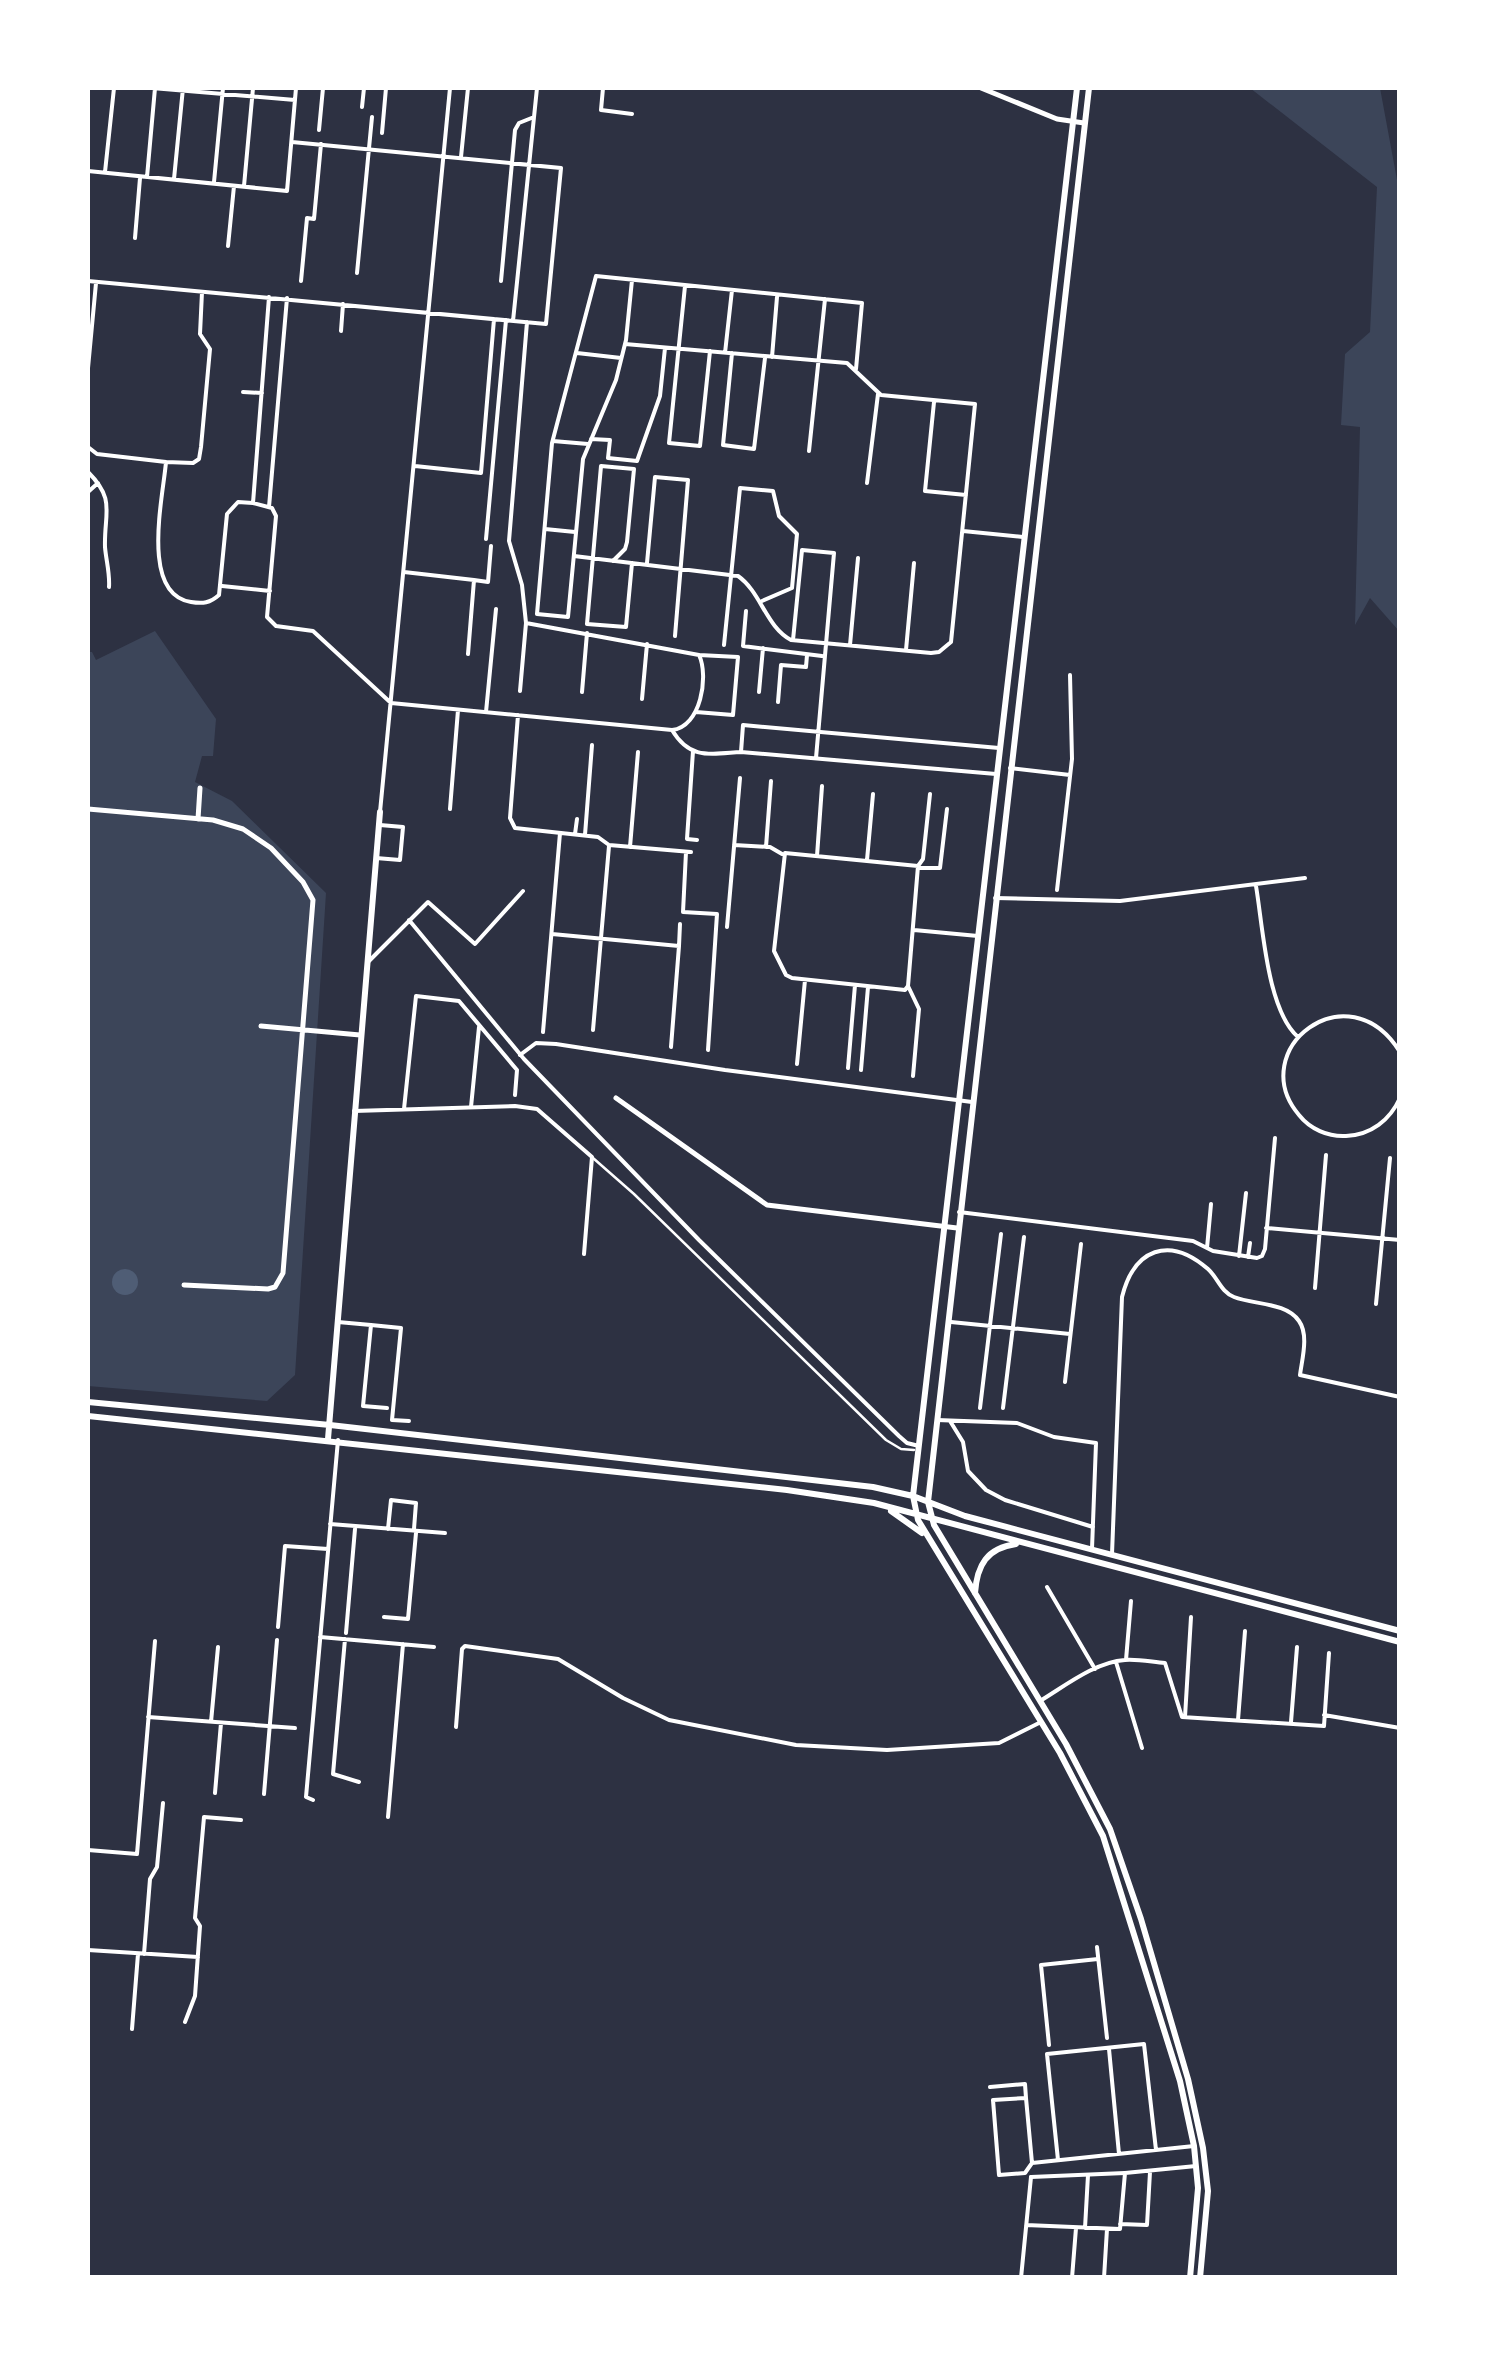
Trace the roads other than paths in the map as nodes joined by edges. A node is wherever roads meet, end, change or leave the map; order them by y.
1 (114, 88) edge
2 (154, 88) edge
3 (254, 88) edge
4 (296, 88) edge
5 (323, 88) edge
6 (364, 88) edge
7 (386, 88) edge
8 (450, 88) edge
9 (468, 88) edge
10 (537, 88) edge
11 (603, 88) edge
12 (981, 88) edge
13 (1076, 88) edge
14 (1089, 88) edge
15 (182, 89) edge
16 (222, 90) edge
17 (253, 96) junction
18 (295, 100) junction
19 (362, 106) dead end
20 (632, 114) dead end
21 (517, 116) dead end
22 (372, 117) dead end
23 (534, 117) junction
24 (1072, 122) junction
25 (1084, 123) junction
26 (319, 130) dead end
27 (515, 130) junction
28 (382, 133) dead end
29 (292, 142) junction
30 (321, 144) junction
31 (369, 149) junction
32 (444, 156) junction
33 (460, 158) junction
34 (512, 164) junction
35 (528, 165) junction
36 (88, 171) edge
37 (105, 172) junction
38 (144, 176) junction
39 (174, 179) junction
40 (214, 184) junction
41 (234, 185) junction
42 (244, 186) junction
43 (135, 238) dead end
44 (228, 246) dead end
45 (357, 273) dead end
46 (501, 280) dead end
47 (632, 280) junction
48 (88, 281) edge
49 (96, 282) junction
50 (301, 282) dead end
51 (684, 286) junction
52 (732, 290) junction
53 (202, 291) junction
54 (778, 294) junction
55 (269, 297) junction
56 (287, 298) junction
57 (825, 299) junction
58 (343, 304) junction
59 (430, 313) junction
60 (494, 319) junction
61 (510, 320) junction
62 (527, 322) junction
63 (340, 331) dead end
64 (625, 344) junction
65 (665, 348) junction
66 (678, 348) junction
67 (710, 351) junction
68 (576, 353) junction
69 (729, 353) junction
70 (768, 356) junction
71 (622, 358) junction
72 (819, 361) junction
73 (88, 368) edge
74 (856, 369) junction
75 (243, 392) dead end
76 (262, 393) junction
77 (878, 394) junction
78 (934, 400) junction
79 (553, 441) junction
80 (590, 441) junction
81 (88, 447) edge
82 (809, 451) dead end
83 (166, 462) junction
84 (415, 466) junction
85 (88, 472) edge
86 (98, 483) junction
87 (868, 484) dead end
88 (88, 492) edge
89 (966, 495) junction
90 (253, 503) junction
91 (269, 506) junction
92 (544, 529) junction
93 (962, 530) junction
94 (576, 532) junction
95 (1023, 537) junction
96 (1036, 538) junction
97 (486, 539) dead end
98 (491, 546) dead end
99 (574, 556) junction
100 (593, 558) junction
101 (858, 558) dead end
102 (613, 560) junction
103 (632, 563) junction
104 (914, 563) dead end
105 (647, 564) junction
106 (680, 568) junction
107 (404, 572) junction
108 (732, 574) junction
109 (474, 580) junction
110 (222, 586) junction
111 (109, 587) dead end
112 (270, 591) junction
113 (760, 602) junction
114 (496, 609) dead end
115 (746, 611) dead end
116 (526, 623) junction
117 (586, 633) junction
118 (675, 636) dead end
119 (793, 640) junction
120 (825, 643) junction
121 (647, 644) junction
122 (724, 645) dead end
123 (850, 646) junction
124 (763, 648) junction
125 (906, 650) junction
126 (468, 654) dead end
127 (698, 654) junction
128 (807, 655) junction
129 (824, 656) junction
130 (1070, 675) dead end
131 (520, 691) dead end
132 (582, 692) dead end
133 (759, 692) dead end
134 (642, 700) dead end
135 (778, 702) dead end
136 (391, 703) junction
137 (458, 710) junction
138 (486, 712) junction
139 (696, 712) junction
140 (518, 715) junction
141 (672, 730) junction
142 (818, 732) junction
143 (592, 744) dead end
144 (999, 748) junction
145 (1012, 749) junction
146 (693, 751) junction
147 (638, 752) dead end
148 (741, 752) junction
149 (816, 758) junction
150 (1009, 772) junction
151 (996, 774) junction
152 (1070, 775) junction
153 (740, 778) dead end
154 (772, 781) dead end
155 (822, 786) dead end
156 (200, 788) dead end
157 (873, 794) dead end
158 (930, 794) dead end
159 (88, 809) edge
160 (450, 809) dead end
161 (946, 809) dead end
162 (380, 812) joint
163 (198, 818) junction
164 (576, 819) dead end
165 (380, 825) junction
166 (560, 833) junction
167 (575, 834) junction
168 (585, 836) junction
169 (697, 840) dead end
170 (609, 845) junction
171 (734, 845) junction
172 (630, 847) junction
173 (766, 847) junction
174 (783, 855) junction
175 (816, 856) junction
176 (376, 858) junction
177 (867, 860) junction
178 (919, 867) junction
179 (1305, 878) dead end
180 (1256, 886) junction
181 (1057, 890) dead end
182 (523, 891) dead end
183 (996, 898) junction
184 (408, 920) junction
185 (680, 924) dead end
186 (727, 927) dead end
187 (914, 930) junction
188 (552, 934) junction
189 (978, 936) junction
190 (601, 938) junction
191 (991, 938) junction
192 (679, 946) junction
193 (366, 965) junction
194 (805, 980) junction
195 (855, 986) junction
196 (908, 986) junction
197 (868, 987) junction
198 (480, 1025) junction
199 (262, 1026) dead end
200 (302, 1030) junction
201 (593, 1030) dead end
202 (544, 1032) dead end
203 (360, 1034) junction
204 (1298, 1037) junction
205 (670, 1047) dead end
206 (708, 1050) dead end
207 (1400, 1052) edge
208 (520, 1054) junction
209 (796, 1064) dead end
210 (848, 1068) dead end
211 (861, 1070) dead end
212 (913, 1076) dead end
213 (515, 1095) dead end
214 (616, 1098) dead end
215 (1400, 1098) edge
216 (958, 1100) junction
217 (972, 1102) junction
218 (471, 1107) junction
219 (404, 1109) junction
220 (354, 1111) junction
221 (1274, 1138) dead end
222 (1326, 1155) dead end
223 (592, 1157) junction
224 (1390, 1158) dead end
225 (1246, 1193) dead end
226 (1211, 1204) dead end
227 (959, 1212) junction
228 (944, 1226) junction
229 (958, 1228) junction
230 (1266, 1228) junction
231 (1320, 1233) junction
232 (1001, 1234) dead end
233 (1024, 1236) dead end
234 (1382, 1238) junction
235 (1400, 1240) edge
236 (1250, 1243) dead end
237 (1080, 1244) dead end
238 (1206, 1248) junction
239 (584, 1254) dead end
240 (1239, 1256) junction
241 (1248, 1257) junction
242 (184, 1285) dead end
243 (1315, 1288) dead end
244 (1376, 1304) dead end
245 (338, 1322) junction
246 (948, 1322) junction
247 (371, 1325) junction
248 (990, 1326) junction
249 (1012, 1328) junction
250 (1070, 1334) junction
251 (1065, 1382) dead end
252 (1400, 1397) edge
253 (88, 1402) edge
254 (386, 1408) dead end
255 (980, 1408) dead end
256 (1003, 1408) dead end
257 (88, 1416) edge
258 (937, 1420) junction
259 (409, 1421) dead end
260 (950, 1421) junction
261 (330, 1425) junction
262 (333, 1440) junction
263 (918, 1448) junction
264 (913, 1496) junction
265 (928, 1502) junction
266 (882, 1505) junction
267 (916, 1514) junction
268 (931, 1518) junction
269 (330, 1524) junction
270 (356, 1526) junction
271 (1093, 1528) junction
272 (388, 1529) junction
273 (415, 1531) junction
274 (444, 1534) dead end
275 (931, 1543) junction
276 (1024, 1544) junction
277 (328, 1549) junction
278 (1092, 1549) junction
279 (1112, 1554) junction
280 (1047, 1587) dead end
281 (976, 1594) junction
282 (1131, 1601) dead end
283 (384, 1617) dead end
284 (1191, 1617) dead end
285 (278, 1627) dead end
286 (1245, 1631) dead end
287 (1400, 1631) edge
288 (320, 1636) junction
289 (346, 1636) junction
290 (277, 1640) dead end
291 (154, 1641) dead end
292 (1400, 1642) edge
293 (403, 1644) junction
294 (218, 1647) dead end
295 (434, 1647) dead end
296 (1297, 1647) dead end
297 (1328, 1653) dead end
298 (1126, 1660) junction
299 (1116, 1662) junction
300 (1094, 1669) junction
301 (1040, 1701) junction
302 (1324, 1715) junction
303 (1050, 1716) junction
304 (148, 1717) junction
305 (1184, 1717) junction
306 (1238, 1720) junction
307 (211, 1722) junction
308 (1041, 1722) junction
309 (221, 1723) junction
310 (1291, 1724) junction
311 (269, 1726) junction
312 (456, 1727) dead end
313 (296, 1728) dead end
314 (1400, 1728) edge
315 (1142, 1748) dead end
316 (360, 1782) dead end
317 (214, 1793) dead end
318 (264, 1794) dead end
319 (313, 1800) dead end
320 (164, 1803) dead end
321 (388, 1818) dead end
322 (241, 1820) dead end
323 (88, 1850) edge
324 (1097, 1947) dead end
325 (88, 1950) edge
326 (141, 1954) junction
327 (198, 1958) junction
328 (1098, 1960) junction
329 (184, 2022) dead end
330 (132, 2029) dead end
331 (1107, 2038) dead end
332 (1049, 2045) dead end
333 (1109, 2048) junction
334 (990, 2086) dead end
335 (1026, 2098) junction
336 (1194, 2146) junction
337 (1156, 2150) junction
338 (1118, 2154) junction
339 (1058, 2160) junction
340 (1032, 2163) junction
341 (1196, 2166) junction
342 (1150, 2170) junction
343 (1124, 2173) junction
344 (1088, 2175) junction
345 (1120, 2224) junction
346 (1026, 2225) junction
347 (1076, 2228) junction
348 (1085, 2228) junction
349 (1107, 2230) junction
350 (1022, 2278) edge
351 (1072, 2278) edge
352 (1104, 2278) edge
353 (1190, 2278) edge
354 (1200, 2278) edge

1 - 37 street
2 - 15 street
2 - 38 street
3 - 17 street
4 - 18 street
5 - 26 street
6 - 19 street
7 - 28 street
8 - 32 street
9 - 33 street
10 - 23 street
11 - 20 street
12 - 24 street
13 - 24 main road
14 - 25 main road
15 - 16 street
15 - 39 street
16 - 17 street
16 - 40 street
17 - 18 street
17 - 42 street
18 - 29 street
21 - 27 street
22 - 31 street
23 - 27 street
23 - 35 street
24 - 25 street
24 - 95 main road
25 - 96 main road
27 - 34 street
29 - 30 street
29 - 42 street
30 - 31 street
30 - 50 street
31 - 32 street
31 - 45 street
32 - 33 street
32 - 59 street
33 - 34 street
34 - 35 street
34 - 46 street
35 - 61 street
35 - 62 street
36 - 37 street
37 - 38 street
38 - 39 street
38 - 43 street
39 - 40 street
40 - 41 street
41 - 42 street
41 - 44 street
47 - 51 street
47 - 64 street
47 - 68 street
48 - 49 street
49 - 53 street
49 - 73 street
51 - 52 street
51 - 66 street
52 - 54 street
52 - 69 street
53 - 55 street
53 - 83 street
54 - 57 street
54 - 70 street
55 - 56 street
55 - 76 street
56 - 58 street
56 - 91 street
57 - 72 street
57 - 74 street
58 - 59 street
58 - 63 street
59 - 60 street
59 - 84 street
60 - 61 street
60 - 84 street
61 - 62 street
61 - 97 street
62 - 116 street
64 - 65 street
64 - 71 street
65 - 66 street
65 - 80 street
66 - 67 street
66 - 67 street
67 - 69 street
68 - 71 street
68 - 79 street
69 - 70 street
69 - 70 street
70 - 72 street
71 - 80 street
72 - 74 street
72 - 82 street
74 - 77 street
75 - 76 street
76 - 90 street
77 - 78 street
77 - 87 street
78 - 89 street
78 - 89 street
79 - 80 street
79 - 92 street
80 - 94 street
81 - 83 street
83 - 110 street
84 - 107 street
85 - 86 street
86 - 88 street
86 - 111 street
89 - 93 street
90 - 91 street
90 - 110 street
91 - 112 street
92 - 94 street
92 - 99 street
93 - 95 street
93 - 125 street
94 - 99 street
95 - 96 main road
95 - 144 main road
96 - 145 main road
98 - 109 street
99 - 100 street
100 - 102 street
100 - 102 street
100 - 103 street
101 - 123 street
102 - 103 street
103 - 105 street
104 - 125 street
105 - 106 street
105 - 106 street
106 - 108 street
106 - 118 street
107 - 109 street
107 - 136 street
108 - 113 street
108 - 113 street
108 - 122 street
109 - 126 street
110 - 112 street
112 - 136 street
113 - 119 street
114 - 138 street
115 - 124 street
116 - 117 street
116 - 131 street
117 - 121 street
117 - 132 street
119 - 120 street
119 - 120 street
120 - 123 street
120 - 129 street
121 - 127 street
121 - 134 street
123 - 125 street
124 - 128 street
124 - 133 street
127 - 139 street
127 - 139 street
128 - 129 street
128 - 135 street
129 - 142 street
130 - 152 street
136 - 137 street
136 - 162 street
137 - 138 street
137 - 160 street
138 - 140 street
139 - 141 street
140 - 141 street
140 - 166 street
141 - 146 street
142 - 144 street
142 - 148 street
142 - 149 street
143 - 168 street
144 - 145 main road
144 - 151 main road
145 - 150 main road
146 - 148 street
146 - 169 street
147 - 172 street
148 - 149 street
149 - 151 street
150 - 151 main road
150 - 152 street
150 - 183 main road
151 - 189 main road
152 - 181 street
153 - 171 street
154 - 173 street
155 - 175 street
156 - 163 street
157 - 177 street
158 - 178 street
159 - 163 street
161 - 178 street
162 - 165 main road
163 - 200 street
164 - 167 street
165 - 176 main road
165 - 176 street
166 - 167 street
166 - 188 street
167 - 168 street
168 - 170 street
170 - 172 street
170 - 190 street
171 - 173 street
171 - 186 street
172 - 206 street
173 - 174 street
174 - 175 street
174 - 194 street
175 - 177 street
176 - 193 main road
177 - 178 street
178 - 187 street
179 - 180 street
180 - 183 street
180 - 204 street
182 - 184 street
183 - 191 main road
184 - 193 street
184 - 208 street
185 - 192 street
187 - 189 street
187 - 196 street
188 - 190 street
188 - 202 street
189 - 191 main road
189 - 216 main road
190 - 192 street
190 - 201 street
191 - 217 main road
192 - 205 street
193 - 203 main road
194 - 195 street
194 - 209 street
195 - 197 street
195 - 210 street
196 - 197 street
196 - 212 street
197 - 211 street
198 - 213 street
198 - 218 street
198 - 219 street
199 - 200 street
200 - 203 street
200 - 242 street
203 - 220 main road
204 - 207 street
204 - 215 street
208 - 216 street
208 - 263 street
214 - 228 street
216 - 217 street
216 - 228 main road
217 - 227 main road
218 - 219 street
218 - 223 street
219 - 220 street
220 - 245 main road
221 - 230 street
222 - 231 street
223 - 239 street
223 - 263 lane
224 - 234 street
225 - 240 street
226 - 238 street
227 - 229 main road
227 - 238 street
228 - 229 street
228 - 263 main road
229 - 246 main road
230 - 231 street
230 - 241 street
231 - 234 street
231 - 243 street
232 - 248 street
233 - 249 street
234 - 235 street
234 - 244 street
236 - 241 street
237 - 250 street
238 - 240 street
240 - 241 street
245 - 247 street
245 - 261 main road
246 - 248 street
246 - 258 main road
247 - 254 street
247 - 259 street
248 - 249 street
248 - 255 street
249 - 250 street
249 - 256 street
250 - 251 street
252 - 279 street
253 - 261 main road
257 - 262 main road
258 - 260 street
258 - 265 main road
260 - 271 street
260 - 271 street
261 - 262 main road
261 - 264 main road
262 - 266 main road
262 - 269 street
263 - 264 main road
264 - 265 main road
264 - 267 main road
265 - 268 main road
265 - 278 main road
266 - 267 main road
266 - 275 main road
267 - 268 main road
267 - 275 main road
268 - 276 main road
268 - 281 main road
269 - 270 street
269 - 277 street
270 - 272 street
270 - 289 street
271 - 278 street
272 - 273 street
272 - 273 street
273 - 274 street
273 - 283 street
275 - 308 main road
276 - 281 main road
276 - 292 main road
277 - 285 street
277 - 288 street
278 - 279 main road
279 - 287 main road
280 - 300 street
281 - 301 main road
282 - 298 street
284 - 305 street
286 - 306 street
288 - 289 street
288 - 319 street
289 - 293 street
289 - 316 street
290 - 311 street
291 - 304 street
293 - 295 street
293 - 321 street
294 - 307 street
296 - 310 street
297 - 302 street
298 - 299 street
298 - 305 street
299 - 300 street
299 - 315 street
300 - 301 street
301 - 303 main road
302 - 310 street
302 - 314 street
303 - 308 main road
303 - 354 main road
304 - 307 street
304 - 323 street
305 - 306 street
306 - 310 street
307 - 309 street
308 - 312 street
308 - 336 main road
309 - 311 street
309 - 317 street
311 - 313 street
311 - 318 street
320 - 326 street
322 - 327 street
324 - 328 street
325 - 326 street
326 - 327 street
326 - 330 street
327 - 329 street
328 - 331 street
328 - 332 street
333 - 337 street
333 - 338 street
333 - 339 street
334 - 335 street
335 - 340 street
335 - 340 street
336 - 337 street
336 - 341 main road
337 - 338 street
338 - 339 street
339 - 340 street
341 - 342 street
341 - 353 main road
342 - 343 street
342 - 345 street
343 - 344 street
343 - 345 street
344 - 346 street
344 - 348 street
345 - 349 street
346 - 347 street
346 - 350 street
347 - 348 street
347 - 351 street
348 - 349 street
349 - 352 street

